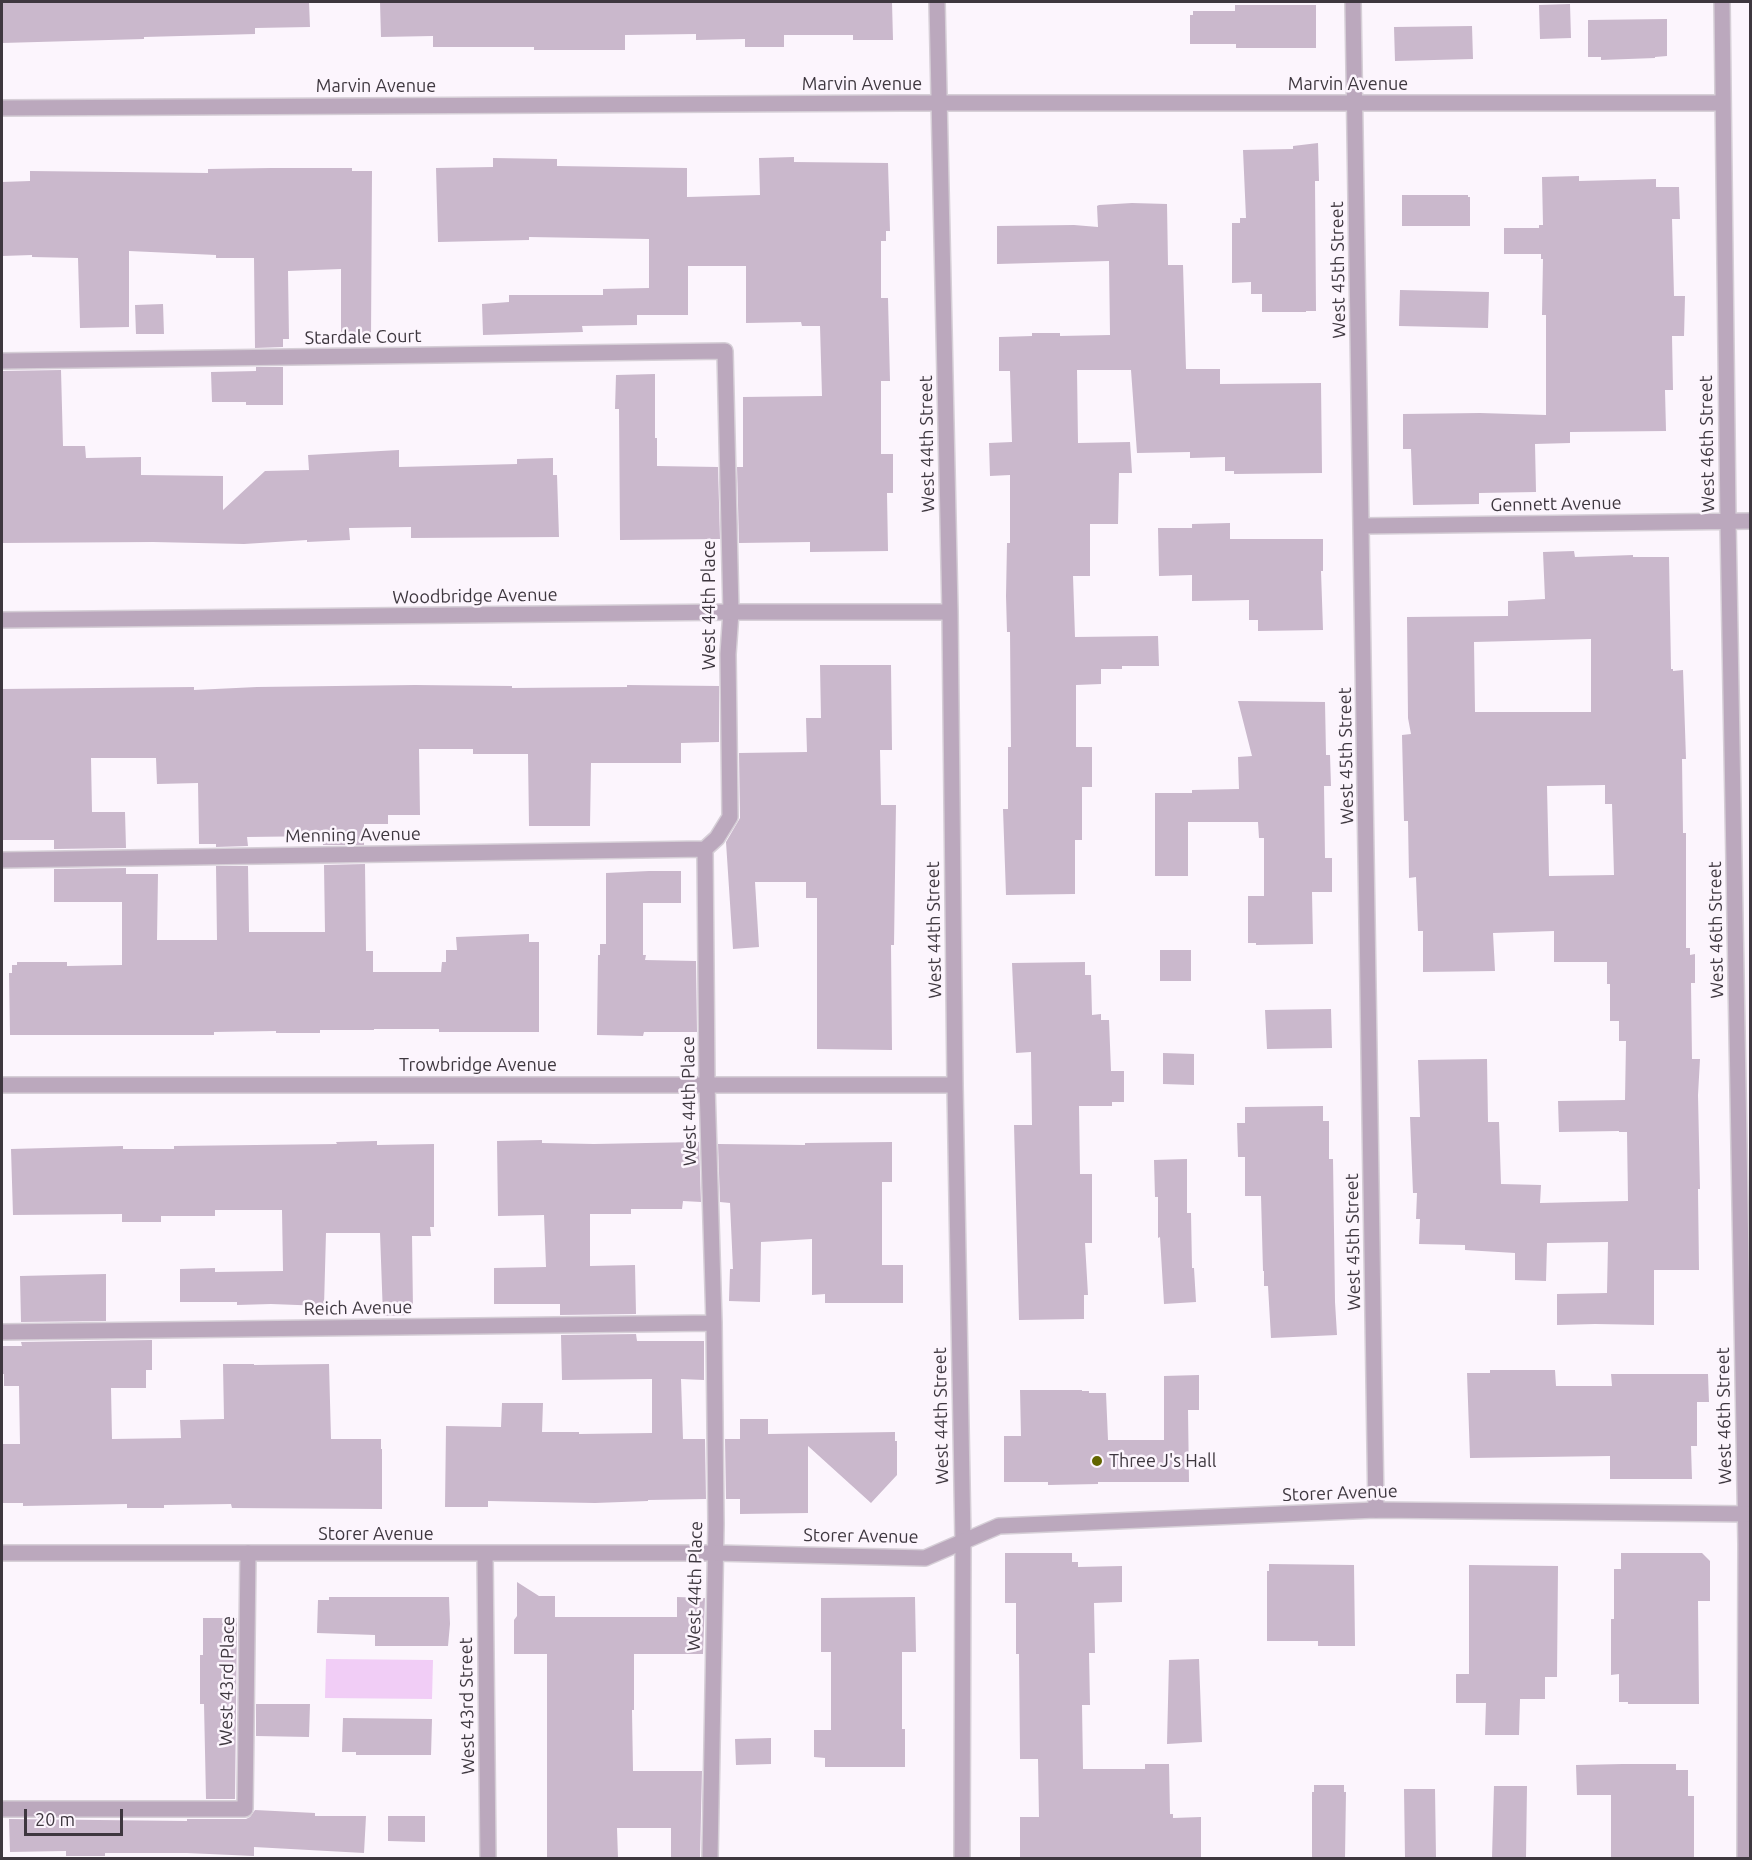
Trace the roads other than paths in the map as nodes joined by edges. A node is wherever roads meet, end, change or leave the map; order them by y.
1 (937, 2) edge
2 (1353, 2) edge
3 (1722, 2) edge
4 (939, 103) junction
5 (1354, 103) junction
6 (1723, 103) junction
7 (2, 108) edge
8 (725, 351) joint
9 (2, 361) edge
10 (1728, 521) junction
11 (1750, 521) edge
12 (1362, 526) junction
13 (731, 612) junction
14 (950, 612) junction
15 (2, 621) edge
16 (705, 849) junction
17 (2, 860) edge
18 (2, 1085) edge
19 (707, 1085) junction
20 (955, 1085) junction
21 (714, 1323) junction
22 (2, 1332) edge
23 (1376, 1510) junction
24 (1748, 1514) edge
25 (963, 1541) junction
26 (2, 1553) edge
27 (248, 1553) junction
28 (715, 1553) junction
29 (485, 1554) junction
30 (2, 1809) edge
31 (488, 1858) edge
32 (710, 1858) edge
33 (962, 1858) edge
34 (1745, 1858) edge

1 - 4 street, West 44th Street
2 - 5 street, West 45th Street
3 - 6 street, West 46th Street
4 - 5 street, Marvin Avenue
4 - 7 street, Marvin Avenue
4 - 14 street, West 44th Street
5 - 6 street, Marvin Avenue
5 - 12 street, West 45th Street
6 - 10 street, West 46th Street
8 - 9 street, Stardale Court
8 - 13 street, West 44th Place
10 - 11 street, Gennett Avenue
10 - 12 street, Gennett Avenue
10 - 24 street, West 46th Street
12 - 23 street, West 45th Street
13 - 14 street, Woodbridge Avenue
13 - 15 street, Woodbridge Avenue
13 - 16 street, West 44th Place
14 - 20 street, West 44th Street
16 - 17 street, Menning Avenue
16 - 19 street, West 44th Place
18 - 19 street, Trowbridge Avenue
19 - 20 street, Trowbridge Avenue
19 - 21 street, West 44th Place
20 - 25 street, West 44th Street
21 - 22 street, Reich Avenue
21 - 28 street, West 44th Place
23 - 24 street, Storer Avenue
23 - 25 street, Storer Avenue
24 - 34 street, West 46th Street
25 - 28 street, Storer Avenue
25 - 33 street, West 44th Street
26 - 27 street, Storer Avenue
27 - 29 street, Storer Avenue
27 - 30 street, West 43rd Place
28 - 29 street, Storer Avenue
28 - 32 street, West 44th Place
29 - 31 street, West 43rd Street

